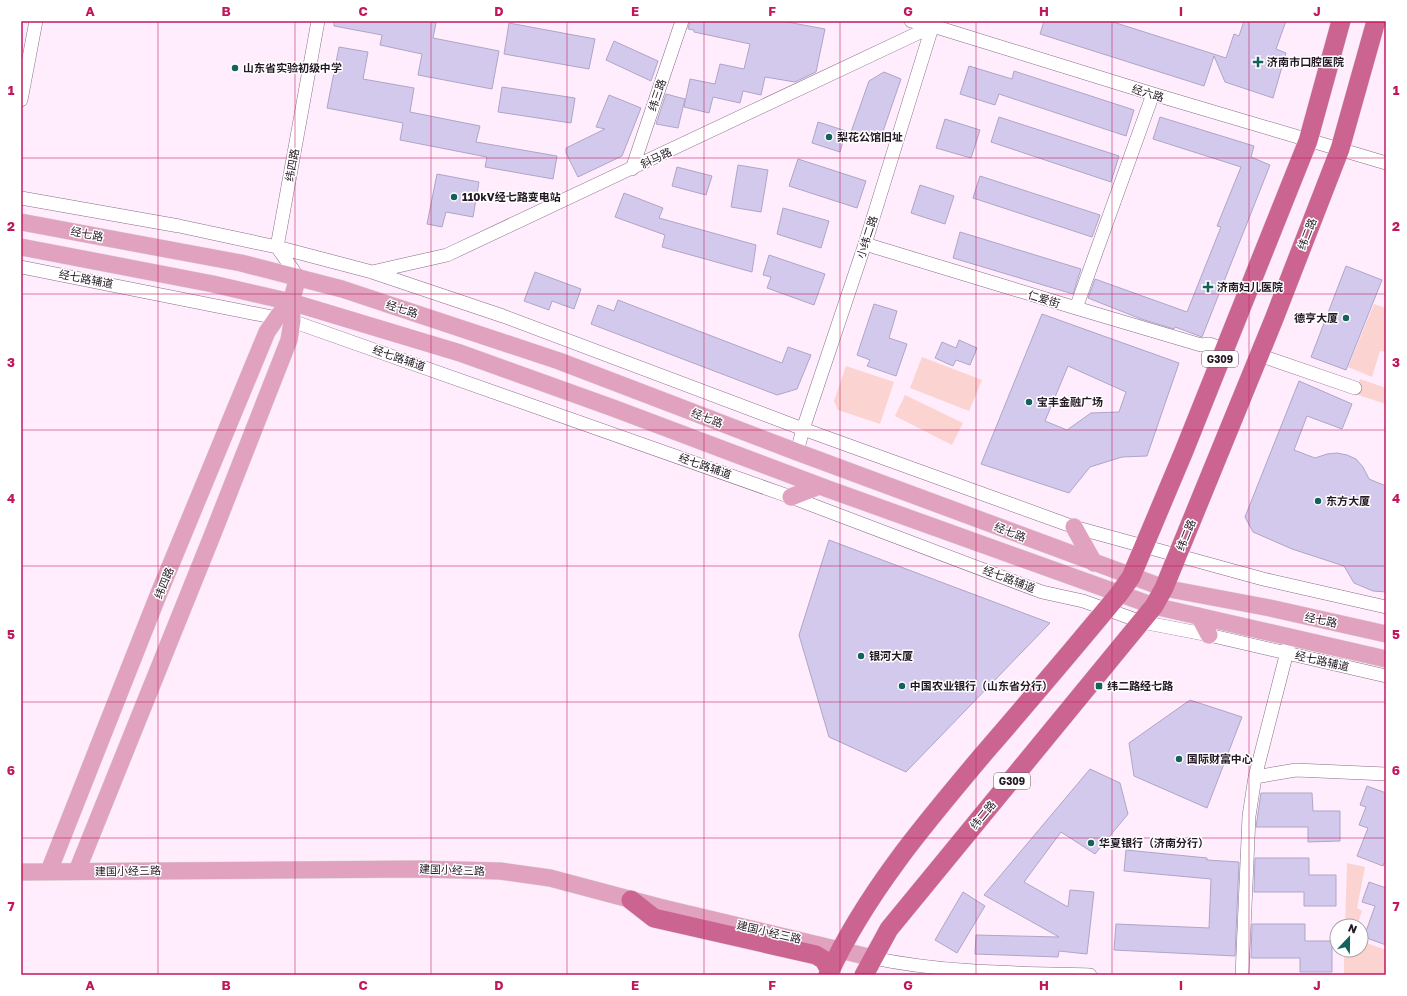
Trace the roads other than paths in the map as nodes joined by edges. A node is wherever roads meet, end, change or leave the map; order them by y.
1 (36, 21) edge
2 (318, 21) edge
3 (682, 21) edge
4 (911, 21) edge
5 (1341, 21) edge
6 (1376, 21) edge
7 (934, 23) edge
8 (1152, 94) junction
9 (21, 100) edge
10 (1308, 141) junction
11 (1340, 149) junction
12 (1386, 163) edge
13 (632, 169) junction
14 (21, 198) edge
15 (21, 222) edge
16 (865, 244) junction
17 (21, 247) edge
18 (277, 247) junction
19 (21, 267) edge
20 (372, 272) junction
21 (298, 277) junction
22 (291, 302) junction
23 (1076, 308) junction
24 (285, 318) junction
25 (1224, 349) junction
26 (1259, 355) junction
27 (1355, 388) dead end
28 (803, 429) junction
29 (797, 452) junction
30 (819, 486) junction
31 (791, 497) junction
32 (1074, 527) junction
33 (1144, 545) junction
34 (1177, 556) junction
35 (1094, 563) junction
36 (1131, 577) junction
37 (1164, 588) junction
38 (1119, 594) junction
39 (1154, 606) junction
40 (1386, 607) edge
41 (1106, 610) junction
42 (1199, 616) junction
43 (1142, 622) junction
44 (1386, 634) edge
45 (1209, 635) junction
46 (1289, 645) junction
47 (1386, 659) edge
48 (1386, 676) edge
49 (1386, 774) edge
50 (1255, 777) junction
51 (49, 871) junction
52 (77, 871) junction
53 (21, 872) edge
54 (631, 900) joint
55 (678, 918) junction
56 (840, 949) junction
57 (873, 958) junction
58 (829, 973) edge
59 (864, 975) edge
60 (1090, 975) edge
61 (1242, 975) edge

1 - 9 street
2 - 18 street, 纬四路
3 - 13 street, 纬三路
4 - 7 street, 经六路
5 - 10 highway, G309
6 - 11 highway, 纬二路 / G309
7 - 8 street, 经六路
7 - 13 street, 斜马路
7 - 16 street, 小纬二路
8 - 10 street, 经六路
8 - 23 street
10 - 11 street, 经六路
10 - 25 highway, G309
11 - 12 street, 经六路
11 - 26 highway, 纬二路 / G309
13 - 20 street, 斜马路
14 - 18 street
15 - 21 main road, 经七路
16 - 23 street, 仁爱街
16 - 28 street, 小纬二路
17 - 22 main road, 经七路
18 - 20 street
18 - 21 street
19 - 24 street, 经七路辅道
20 - 28 street
21 - 22 main road
21 - 29 main road, 经七路
22 - 24 main road
22 - 30 main road, 经七路
23 - 25 street, 仁爱街
24 - 31 street, 经七路辅道
24 - 51 main road, 纬四路
24 - 52 main road
25 - 33 highway, G309
26 - 27 street
26 - 34 highway, 纬二路 / G309
28 - 29 street, 小纬二路
28 - 32 street
29 - 35 main road, 经七路
30 - 31 main road
30 - 38 main road, 经七路
31 - 41 street, 经七路辅道
32 - 33 street
32 - 35 main road
33 - 34 street
33 - 36 highway, G309
34 - 37 highway, 纬二路 / G309
34 - 40 street
35 - 36 main road, 经七路
36 - 37 main road, 经七路
36 - 38 highway, G309
37 - 39 highway, 纬二路 / G309
37 - 44 main road, 经七路
38 - 39 main road, 经七路
38 - 41 highway, G309
39 - 42 main road, 经七路
39 - 43 highway, 纬二路 / G309
41 - 43 street, 经七路辅道
41 - 56 highway, G309
42 - 45 main road
42 - 46 main road, 经七路
43 - 45 street, 经七路辅道
43 - 57 highway, 纬二路 / G309
45 - 46 street, 经七路辅道
46 - 47 main road, 经七路
46 - 48 street, 经七路辅道
46 - 50 street
49 - 50 street
50 - 61 street
51 - 52 main road, 建国小经三路
51 - 53 main road, 建国小经三路
52 - 54 main road, 建国小经三路
54 - 55 highway
55 - 56 main road, 建国小经三路
55 - 58 highway
56 - 57 main road, 建国小经三路
56 - 58 highway, G309
57 - 59 highway, 纬二路 / G309
57 - 60 street

